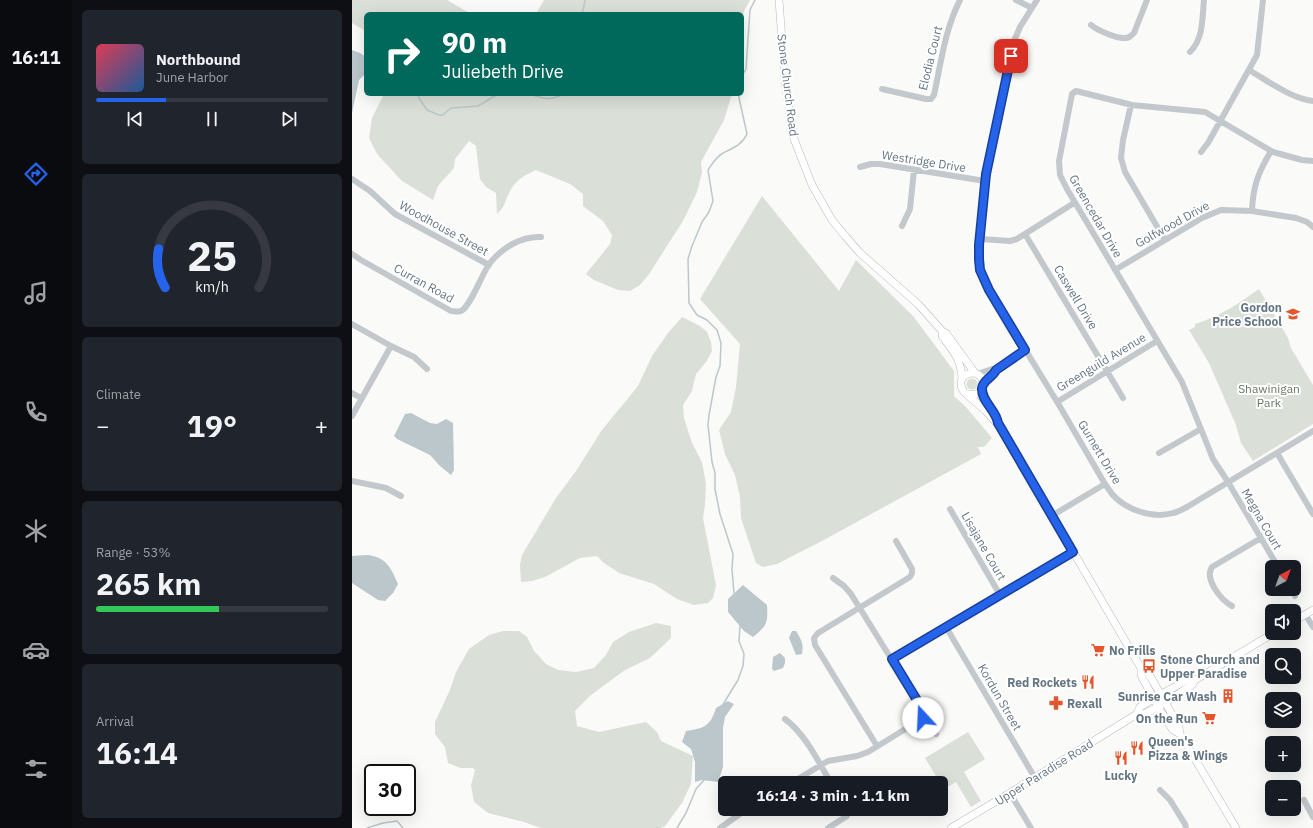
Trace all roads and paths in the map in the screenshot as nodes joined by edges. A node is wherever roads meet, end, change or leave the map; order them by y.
1 (779, 0) edge
2 (960, 0) edge
3 (1016, 0) edge
4 (1037, 0) edge
5 (1147, 0) edge
6 (1204, 0) edge
7 (1263, 0) edge
8 (1032, 8) junction
9 (1090, 25) dead end
10 (1190, 52) dead end
11 (1249, 70) junction
12 (882, 88) dead end
13 (1313, 102) edge
14 (1131, 105) junction
15 (1220, 120) junction
16 (1271, 151) junction
17 (1201, 152) dead end
18 (1313, 161) edge
19 (860, 168) dead end
20 (914, 170) junction
21 (352, 179) edge
22 (985, 181) junction
23 (1074, 203) junction
24 (1252, 211) junction
25 (902, 226) dead end
26 (1313, 227) edge
27 (1026, 234) junction
28 (541, 237) dead end
29 (980, 239) junction
30 (1165, 240) junction
31 (352, 254) edge
32 (489, 265) junction
33 (1115, 270) junction
34 (352, 324) edge
35 (943, 332) junction
36 (1157, 341) junction
37 (392, 346) junction
38 (1025, 350) junction
39 (427, 369) dead end
40 (996, 370) junction
41 (1108, 371) junction
42 (976, 373) junction
43 (962, 378) junction
44 (982, 387) junction
45 (352, 393) edge
46 (967, 394) junction
47 (361, 398) junction
48 (1123, 398) dead end
49 (1057, 402) junction
50 (352, 416) edge
51 (998, 423) junction
52 (1201, 429) junction
53 (1313, 431) edge
54 (1159, 453) dead end
55 (1278, 453) junction
56 (352, 482) edge
57 (1228, 482) junction
58 (1105, 484) junction
59 (401, 496) dead end
60 (950, 509) dead end
61 (1313, 514) edge
62 (1052, 515) junction
63 (1261, 538) junction
64 (896, 541) dead end
65 (1073, 552) junction
66 (1274, 560) edge
67 (833, 578) dead end
68 (1000, 595) junction
69 (1232, 606) dead end
70 (859, 608) junction
71 (1313, 610) edge
72 (1305, 614) junction
73 (1301, 617) edge
74 (946, 627) junction
75 (1313, 627) edge
76 (1265, 638) edge
77 (892, 659) junction
78 (1195, 680) junction
79 (1157, 697) junction
80 (1165, 702) junction
81 (1158, 706) junction
82 (1137, 714) junction
83 (923, 718) junction
84 (785, 720) dead end
85 (936, 734) dead end
86 (1180, 734) junction
87 (877, 746) junction
88 (820, 766) junction
89 (802, 776) edge
90 (826, 776) edge
91 (1035, 778) junction
92 (1160, 790) dead end
93 (1010, 793) junction
94 (1304, 800) dead end
95 (738, 816) edge
96 (847, 816) edge
97 (1313, 817) edge
98 (723, 827) edge
99 (828, 828) edge
100 (951, 828) edge
101 (1031, 828) edge
102 (1186, 828) edge
103 (1236, 828) edge

1 - 35 main road, Stone Church Road
2 - 12 street, Elodia Court
3 - 8 street
4 - 8 street, Gurnett Drive
5 - 9 street
6 - 10 street
7 - 11 street
8 - 22 street, Gurnett Drive
11 - 13 street
11 - 15 street
14 - 15 street, Greencedar Drive
14 - 23 street, Greencedar Drive
14 - 30 street
15 - 16 street, Greencedar Drive
15 - 17 street
16 - 18 street, Greencedar Drive
16 - 24 street
19 - 20 street, Westridge Drive
20 - 22 street, Westridge Drive
20 - 25 street
21 - 32 street, Woodhouse Street
22 - 29 street, Gurnett Drive
23 - 27 street
23 - 33 street, Greencedar Drive
24 - 26 street, Golfwood Drive
24 - 30 street, Golfwood Drive
27 - 29 street
27 - 41 street, Caswell Drive
28 - 32 street
29 - 38 street, Gurnett Drive
30 - 33 street, Golfwood Drive
31 - 32 street, Curran Road
33 - 36 street, Greencedar Drive
34 - 37 street
35 - 42 main road, Stone Church Road
35 - 43 main road, Stone Church Road
36 - 41 street, Greenguild Avenue
36 - 52 street, Greencedar Drive
37 - 39 street
37 - 47 street
38 - 40 street
38 - 49 street, Gurnett Drive
40 - 42 street
40 - 44 street
41 - 48 street, Caswell Drive
41 - 49 street, Greenguild Avenue
42 - 43 main road
42 - 44 main road
43 - 46 main road
44 - 46 main road
44 - 51 main road
45 - 47 street
46 - 51 main road
47 - 50 street
49 - 58 street, Gurnett Drive
51 - 62 main road
52 - 54 street
52 - 57 street, Greencedar Drive
53 - 55 street, Gurnett Drive
55 - 57 street, Gurnett Drive
55 - 61 street
56 - 59 street
57 - 58 street, Gurnett Drive
57 - 63 street, Megna Court
58 - 62 street
60 - 68 street, Lisajane Court
62 - 65 main road
63 - 66 street, Megna Court
63 - 69 street
64 - 70 street
65 - 68 street
65 - 79 main road
67 - 70 street
68 - 74 street
70 - 77 street
70 - 87 street
71 - 72 main road
72 - 73 main road
72 - 75 street
74 - 77 street
74 - 91 street, Kordun Street
76 - 78 main road, Upper Paradise Road
77 - 83 street
78 - 79 main road, Upper Paradise Road
78 - 80 main road, Upper Paradise Road
79 - 80 main road
79 - 81 main road
79 - 82 main road, Upper Paradise Road
80 - 81 main road, Upper Paradise Road
80 - 86 main road
81 - 82 main road, Upper Paradise Road
81 - 86 main road
82 - 91 main road, Upper Paradise Road
83 - 85 street
83 - 87 street
84 - 88 street
86 - 103 main road
87 - 88 street
88 - 89 street
88 - 90 street
91 - 93 main road, Upper Paradise Road
92 - 102 street
93 - 100 main road, Upper Paradise Road
93 - 101 street
94 - 97 street
95 - 98 street
96 - 99 street

